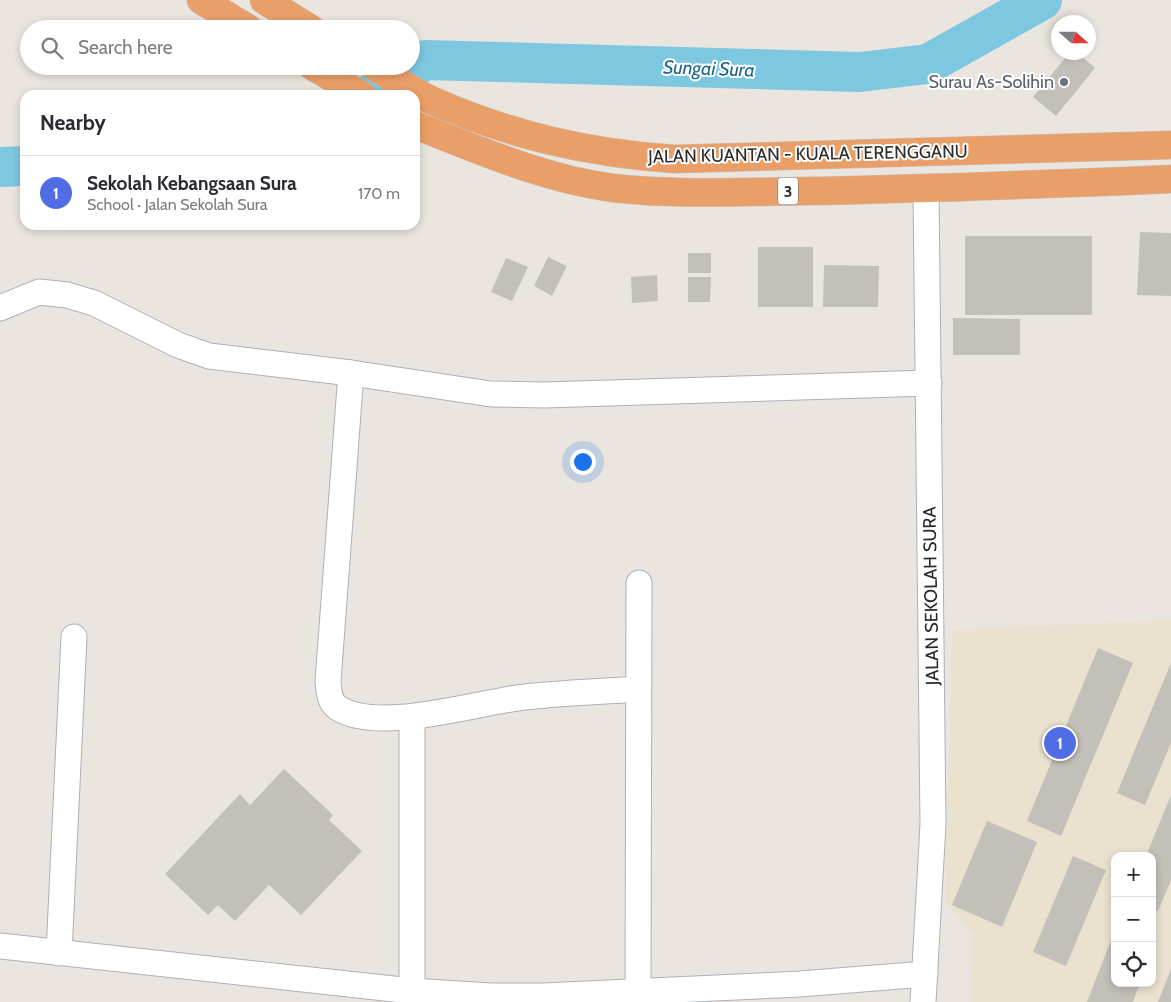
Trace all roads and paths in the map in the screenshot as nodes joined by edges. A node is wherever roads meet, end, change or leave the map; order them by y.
1 (201, 0) edge
2 (264, 0) edge
3 (234, 20) edge
4 (296, 20) edge
5 (328, 75) edge
6 (389, 75) edge
7 (353, 90) edge
8 (414, 90) edge
9 (420, 94) edge
10 (420, 127) edge
11 (1171, 146) edge
12 (1171, 179) edge
13 (926, 189) junction
14 (0, 308) edge
15 (351, 373) junction
16 (929, 383) junction
17 (638, 583) dead end
18 (74, 637) dead end
19 (638, 688) junction
20 (412, 718) junction
21 (0, 946) edge
22 (59, 952) junction
23 (925, 974) junction
24 (412, 991) junction
25 (638, 991) junction
26 (923, 1002) edge

1 - 3 highway
2 - 4 highway
5 - 7 highway
6 - 8 highway, JALAN KUANTAN - KUALA TERENGGANU / 3
9 - 11 highway, JALAN KUANTAN - KUALA TERENGGANU / 3
10 - 13 highway, JALAN KUANTAN - KUALA TERENGGANU / 3
12 - 13 highway, JALAN KUANTAN - KUALA TERENGGANU / 3
13 - 16 street, JALAN SEKOLAH SURA
14 - 15 street
15 - 16 street
15 - 20 street
16 - 23 street, JALAN SEKOLAH SURA
17 - 19 street
18 - 22 street
19 - 20 street
19 - 25 street
20 - 24 street
21 - 22 street
22 - 24 street
23 - 25 street
23 - 26 street, JALAN SEKOLAH SURA
24 - 25 street

